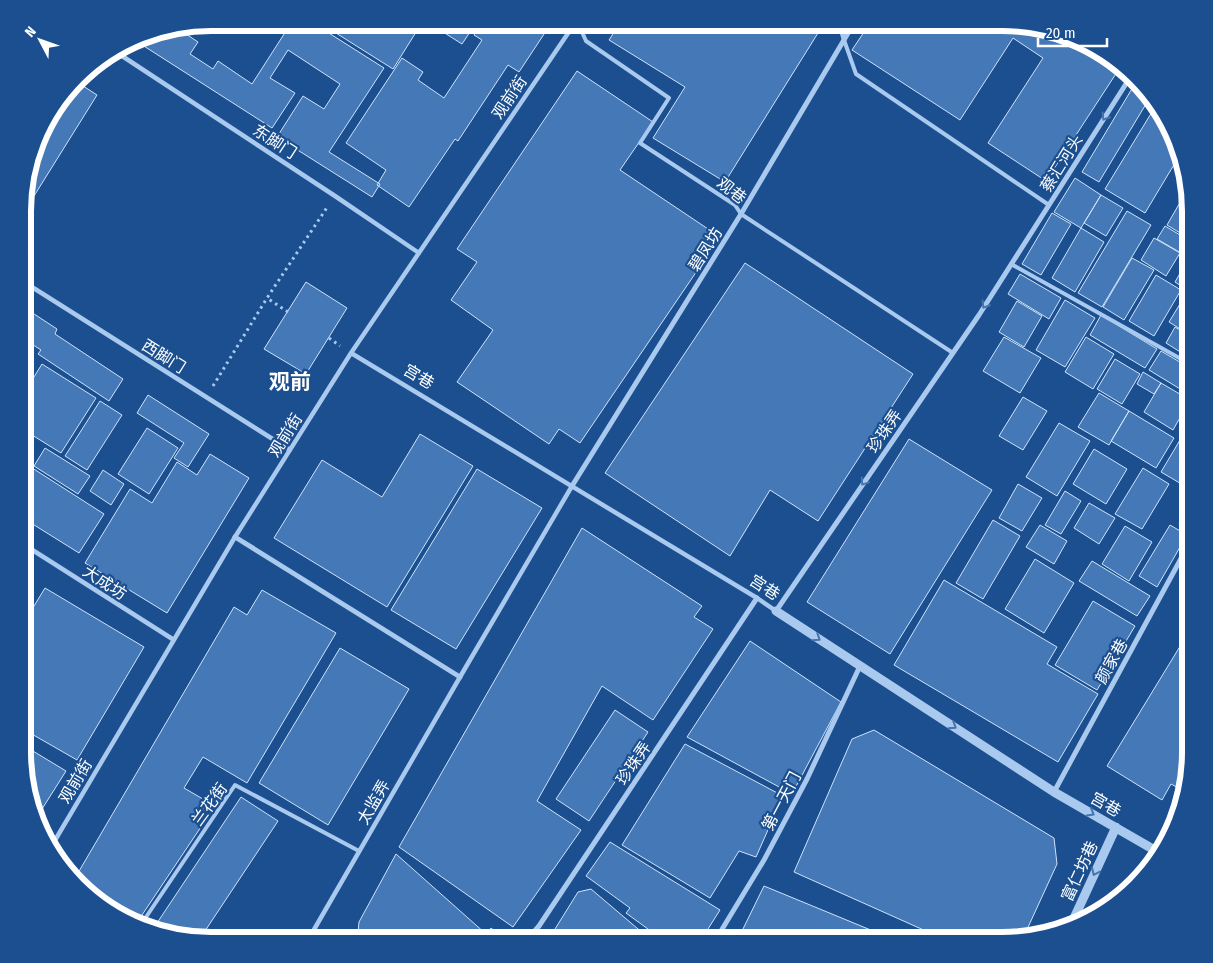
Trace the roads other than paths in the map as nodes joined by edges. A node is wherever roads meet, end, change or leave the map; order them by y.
1 (571, 31) edge
2 (581, 31) edge
3 (841, 31) edge
4 (849, 31) edge
5 (844, 40) junction
6 (121, 55) edge
7 (1127, 82) edge
8 (1049, 205) junction
9 (741, 214) junction
10 (419, 252) junction
11 (1011, 264) junction
12 (31, 286) edge
13 (351, 353) junction
14 (953, 353) junction
15 (1182, 360) edge
16 (290, 450) junction
17 (572, 486) junction
18 (235, 537) junction
19 (31, 549) edge
20 (1182, 556) edge
21 (757, 598) junction
22 (776, 611) junction
23 (174, 640) junction
24 (860, 666) junction
25 (460, 677) junction
26 (1054, 792) junction
27 (1116, 828) junction
28 (55, 841) edge
29 (1153, 849) edge
30 (359, 851) junction
31 (1075, 916) edge
32 (145, 919) edge
33 (721, 931) edge
34 (312, 932) edge
35 (534, 932) edge

1 - 10 street, 观前街
2 - 9 lane, 观巷
3 - 5 street
4 - 5 street, 碧凤坊
5 - 8 lane
5 - 9 street, 碧凤坊
6 - 10 street, 东脚门
7 -> 8 street, 蔡汇河头
8 - 11 street, 蔡汇河头
9 - 14 lane, 观巷
9 - 17 street, 碧凤坊
10 - 13 street, 观前街
11 -> 14 street, 珍珠弄
11 - 15 lane
12 - 16 street, 西脚门
13 - 16 street, 观前街
13 - 17 street, 宫巷
14 -> 22 street, 珍珠弄
16 - 18 street, 观前街
17 - 21 street, 宫巷
17 - 25 street, 太监弄
18 - 23 street, 观前街
18 - 25 street
19 - 23 street, 大成坊
20 - 26 street, 颜家巷
21 - 22 street, 宫巷
21 - 35 street, 珍珠弄
22 -> 24 street, 宫巷
23 - 28 street, 观前街
24 -> 26 street, 宫巷
24 - 33 street, 第一天门
25 - 30 street, 太监弄
26 -> 27 street, 宫巷
27 - 29 street, 宫巷
27 -> 31 street, 富仁坊巷
30 - 32 lane, 兰花街
30 - 34 street, 太监弄

